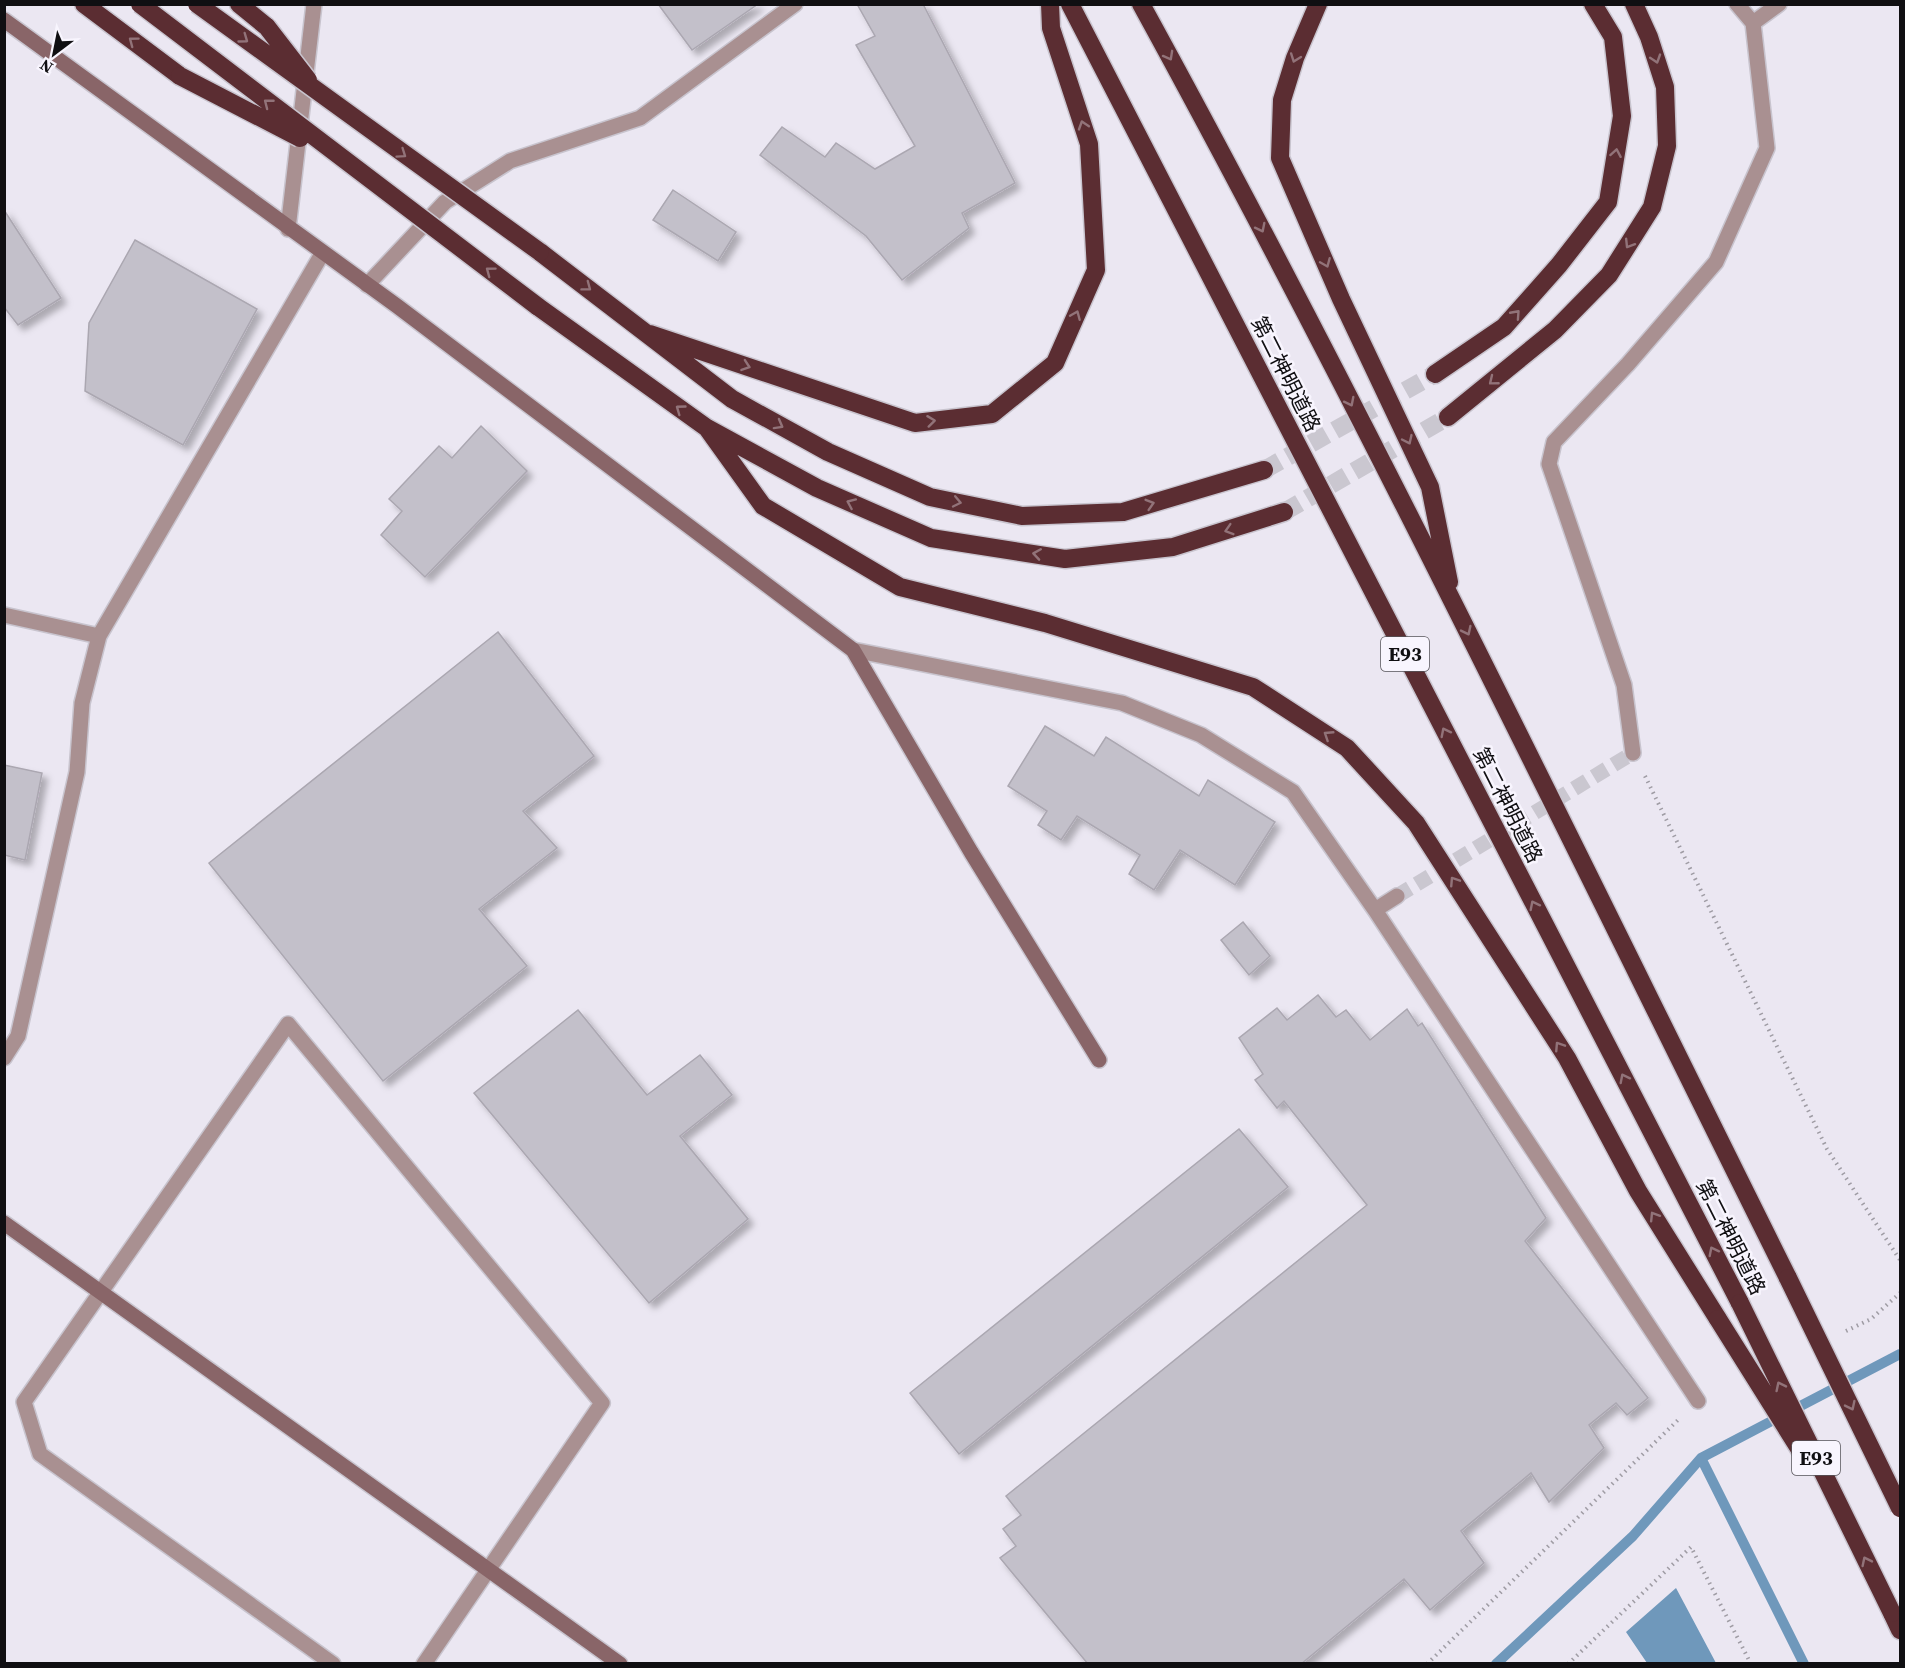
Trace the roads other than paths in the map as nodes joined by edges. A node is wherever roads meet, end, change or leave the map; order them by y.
1 (84, 4) edge
2 (141, 4) edge
3 (197, 4) edge
4 (239, 4) edge
5 (314, 4) edge
6 (795, 4) edge
7 (1050, 4) edge
8 (1070, 4) edge
9 (1141, 4) edge
10 (1318, 4) edge
11 (1593, 4) edge
12 (1634, 4) edge
13 (1737, 4) edge
14 (1779, 4) edge
15 (4, 20) edge
16 (1752, 22) junction
17 (322, 97) junction
18 (342, 160) junction
19 (288, 229) junction
20 (322, 254) junction
21 (367, 285) junction
22 (650, 334) junction
23 (1435, 374) tunnel mouth
24 (1448, 417) tunnel mouth
25 (707, 428) junction
26 (1264, 470) tunnel mouth
27 (1284, 512) tunnel mouth
28 (1454, 605) junction
29 (4, 615) edge
30 (99, 636) junction
31 (853, 650) junction
32 (1633, 753) road end
33 (1397, 896) tunnel mouth
34 (1375, 910) junction
35 (4, 1058) edge
36 (1099, 1060) dead end
37 (4, 1223) edge
38 (99, 1291) junction
39 (1698, 1401) road end
40 (1900, 1508) edge
41 (1854, 1536) junction
42 (486, 1568) junction
43 (1900, 1630) edge
44 (333, 1664) edge
45 (424, 1664) edge
46 (620, 1664) edge

18 -> 1 highway, bridge
18 -> 2 highway, bridge
3 -> 17 highway, bridge
4 - 17 highway, bridge
5 - 19 street
6 - 21 street
22 -> 7 highway
41 -> 8 highway, 第二神明道路 / E93, bridge
9 -> 28 highway, 第二神明道路 / E93
10 -> 28 highway
23 -> 11 highway
12 -> 24 highway
13 - 16 street
14 - 16 street
15 - 19 street
16 - 32 street
17 -> 22 highway, bridge
25 -> 18 highway, bridge
19 - 20 street
20 - 21 street
20 - 30 street
21 - 31 street
22 -> 26 highway
27 -> 25 highway
41 -> 25 highway, bridge
28 -> 40 highway, 第二神明道路 / E93, bridge
29 - 30 street
30 - 35 street
31 - 34 street
31 - 36 street
33 - 34 street
34 - 39 street
37 - 38 street
38 - 42 street
38 - 42 street
38 - 44 street
43 -> 41 highway, 第二神明道路 / E93, bridge
42 - 45 street
42 - 46 street

